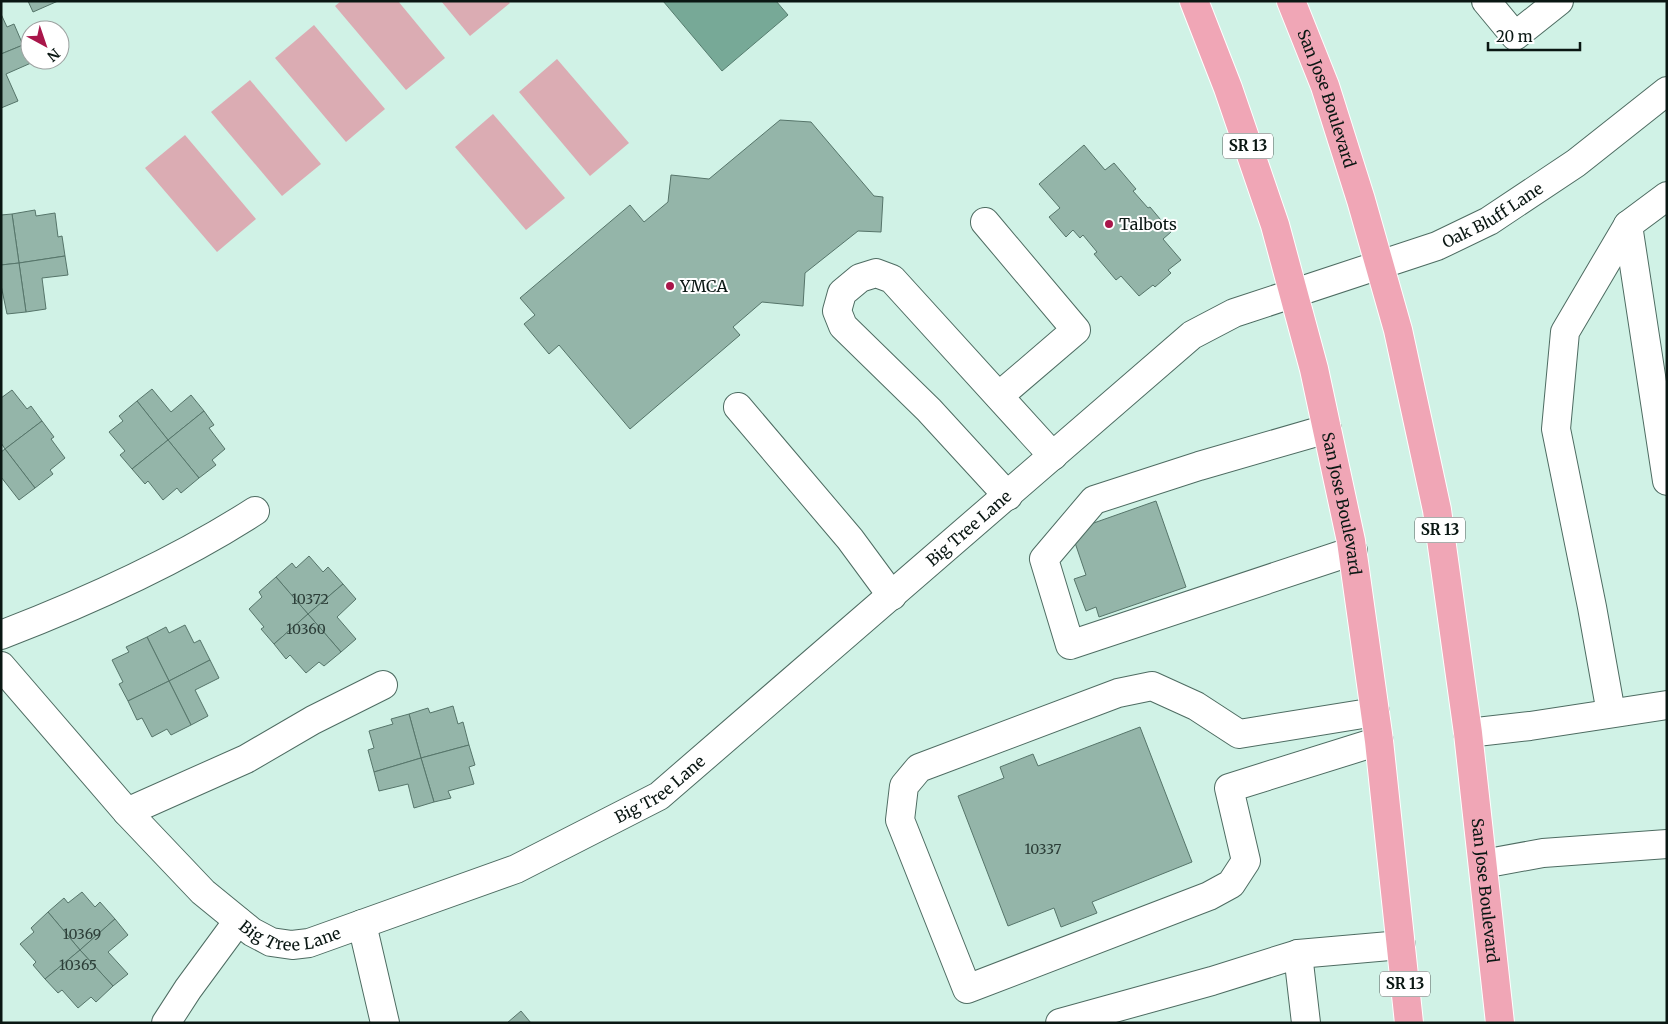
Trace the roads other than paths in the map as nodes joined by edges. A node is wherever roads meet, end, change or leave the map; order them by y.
1 (1194, 1) edge
2 (1291, 1) edge
3 (1559, 1) edge
4 (1489, 2) edge
5 (1667, 91) edge
6 (1667, 196) edge
7 (985, 222) dead end
8 (1628, 225) junction
9 (1379, 265) junction
10 (1294, 293) junction
11 (999, 396) junction
12 (738, 407) dead end
13 (1327, 429) junction
14 (1053, 456) junction
15 (1667, 481) edge
16 (1008, 496) junction
17 (255, 511) dead end
18 (1353, 551) junction
19 (892, 596) junction
20 (1, 635) edge
21 (1, 666) edge
22 (383, 685) dead end
23 (1667, 705) edge
24 (1375, 712) junction
25 (1610, 713) junction
26 (1468, 733) junction
27 (1379, 741) junction
28 (127, 812) junction
29 (1667, 844) edge
30 (1483, 864) junction
31 (238, 921) junction
32 (362, 924) junction
33 (1401, 945) junction
34 (1298, 954) junction
35 (1121, 1014) edge
36 (166, 1023) edge
37 (384, 1023) edge
38 (1060, 1023) edge
39 (1306, 1023) edge
40 (1409, 1023) edge
41 (1500, 1023) edge

1 - 10 main road, San Jose Boulevard / SR 13
2 - 9 main road, San Jose Boulevard / SR 13
3 - 4 street
5 - 9 street, Oak Bluff Lane
6 - 8 street
7 - 11 street
8 - 15 street
8 - 25 street
9 - 10 street, Oak Bluff Lane
9 - 26 main road, San Jose Boulevard / SR 13
10 - 13 main road, San Jose Boulevard / SR 13
10 - 14 street, Big Tree Lane
11 - 14 street
11 - 16 street
12 - 19 street
13 - 18 main road, San Jose Boulevard / SR 13
13 - 18 street
14 - 16 street, Big Tree Lane
16 - 19 street, Big Tree Lane
17 - 20 street
18 - 24 main road, San Jose Boulevard / SR 13
19 - 32 street, Big Tree Lane
21 - 28 street, Big Tree Lane
22 - 28 street
23 - 25 street
24 - 27 main road, San Jose Boulevard / SR 13
24 - 27 street
25 - 26 street
26 - 30 main road, San Jose Boulevard / SR 13
27 - 33 main road, San Jose Boulevard / SR 13
28 - 31 street, Big Tree Lane
29 - 30 street
30 - 41 main road, San Jose Boulevard / SR 13
31 - 32 street, Big Tree Lane
31 - 36 street
32 - 37 street
33 - 34 street
33 - 40 main road, San Jose Boulevard / SR 13
34 - 35 street
34 - 39 street
35 - 38 street

